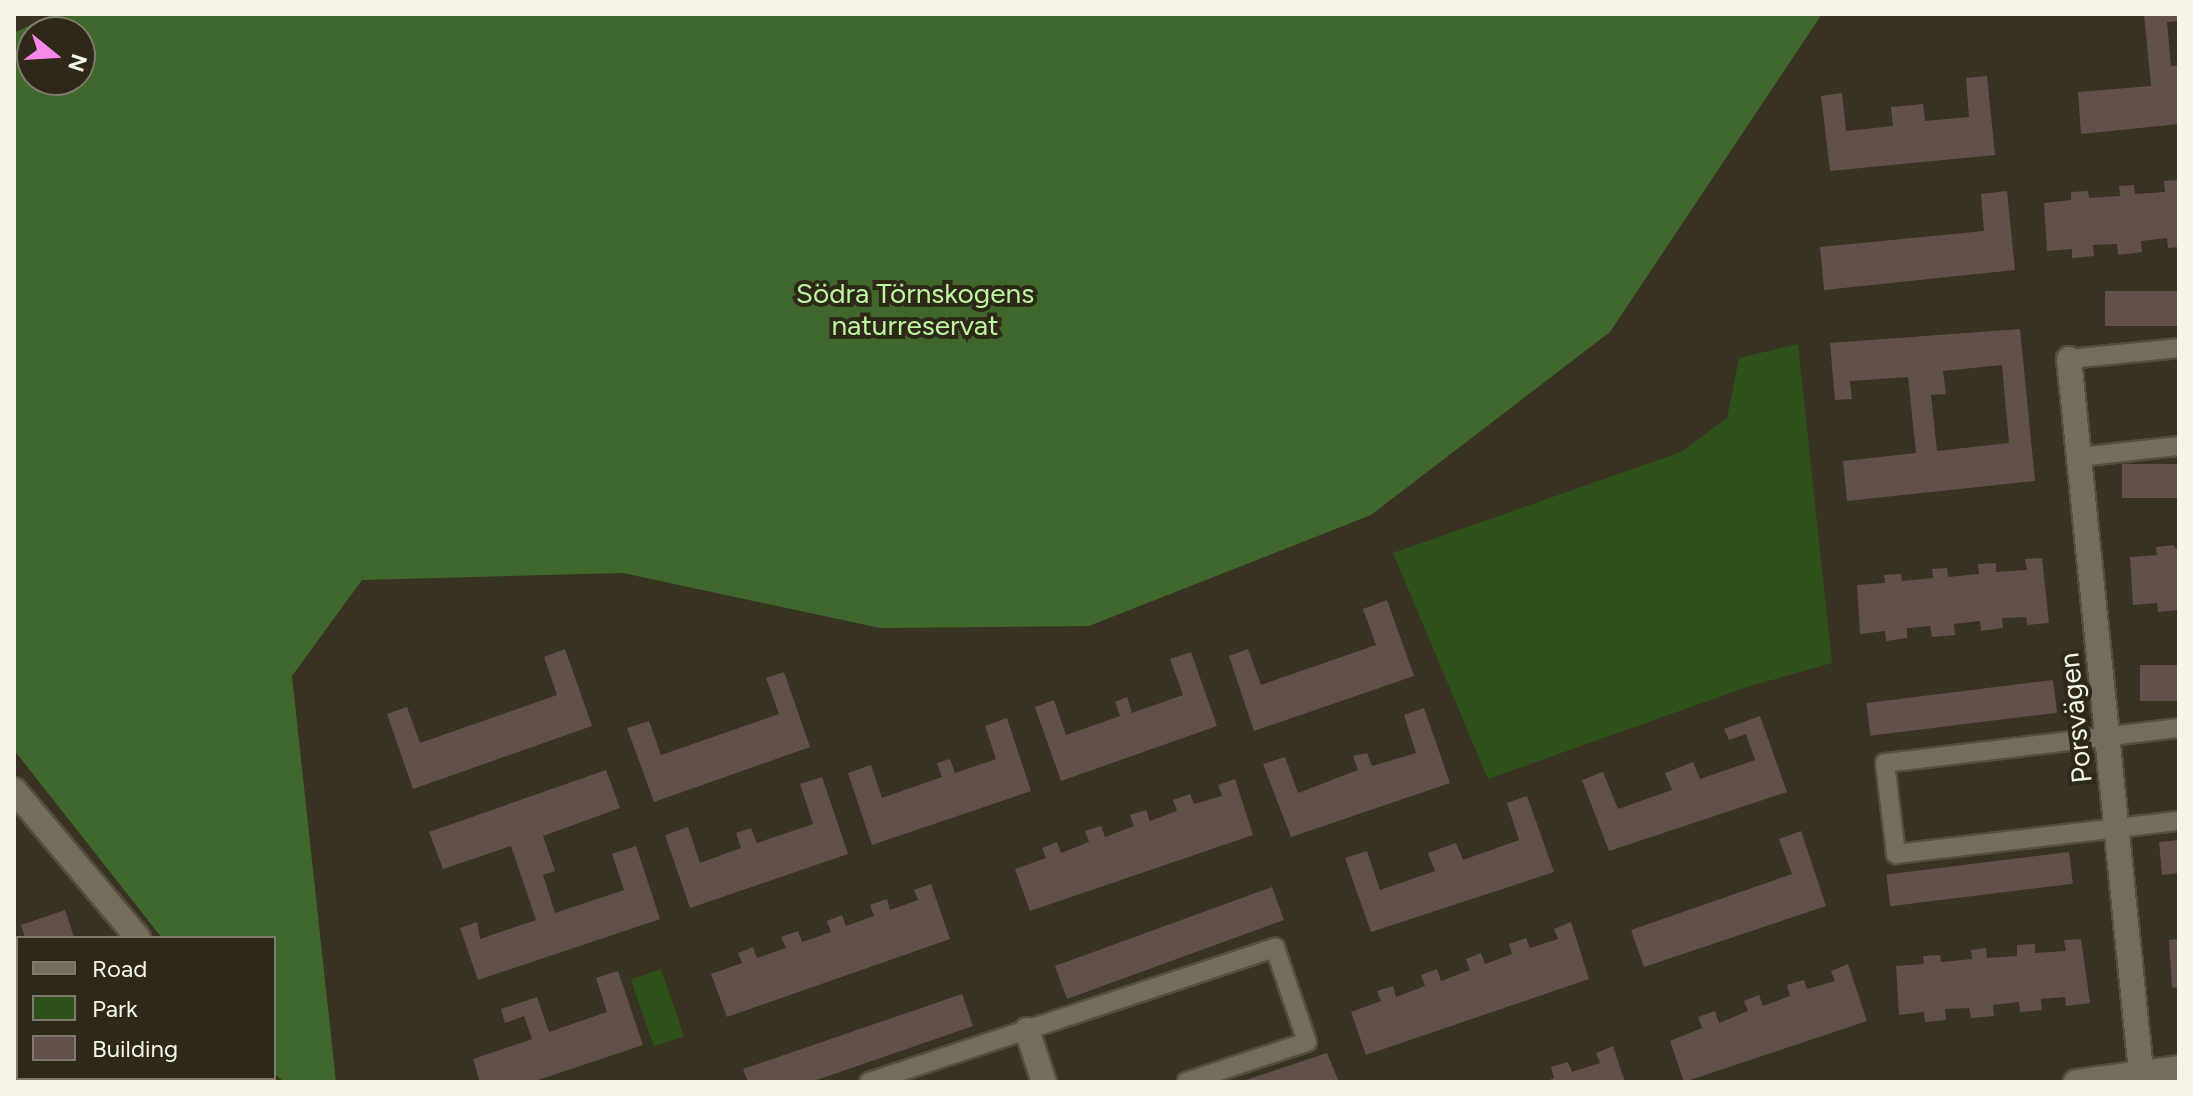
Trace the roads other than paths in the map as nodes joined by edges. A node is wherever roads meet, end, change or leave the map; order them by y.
1 (2179, 348) edge
2 (2069, 359) joint
3 (2179, 446) edge
4 (2079, 457) junction
5 (2179, 728) edge
6 (2107, 737) junction
7 (14, 790) edge
8 (2179, 821) edge
9 (2117, 828) junction
10 (136, 936) edge
11 (1027, 1030) junction
12 (2179, 1068) edge
13 (2141, 1071) junction
14 (869, 1082) edge
15 (1044, 1082) edge
16 (1186, 1082) edge
17 (2076, 1082) edge

1 - 2 lane
2 - 4 street, Porsvägen
3 - 4 lane
4 - 6 street, Porsvägen
5 - 6 lane
6 - 9 street, Porsvägen
6 - 9 lane
7 - 10 street
8 - 9 lane
9 - 13 street, Porsvägen
11 - 14 lane
11 - 15 street
11 - 16 lane
12 - 13 street
13 - 17 street

